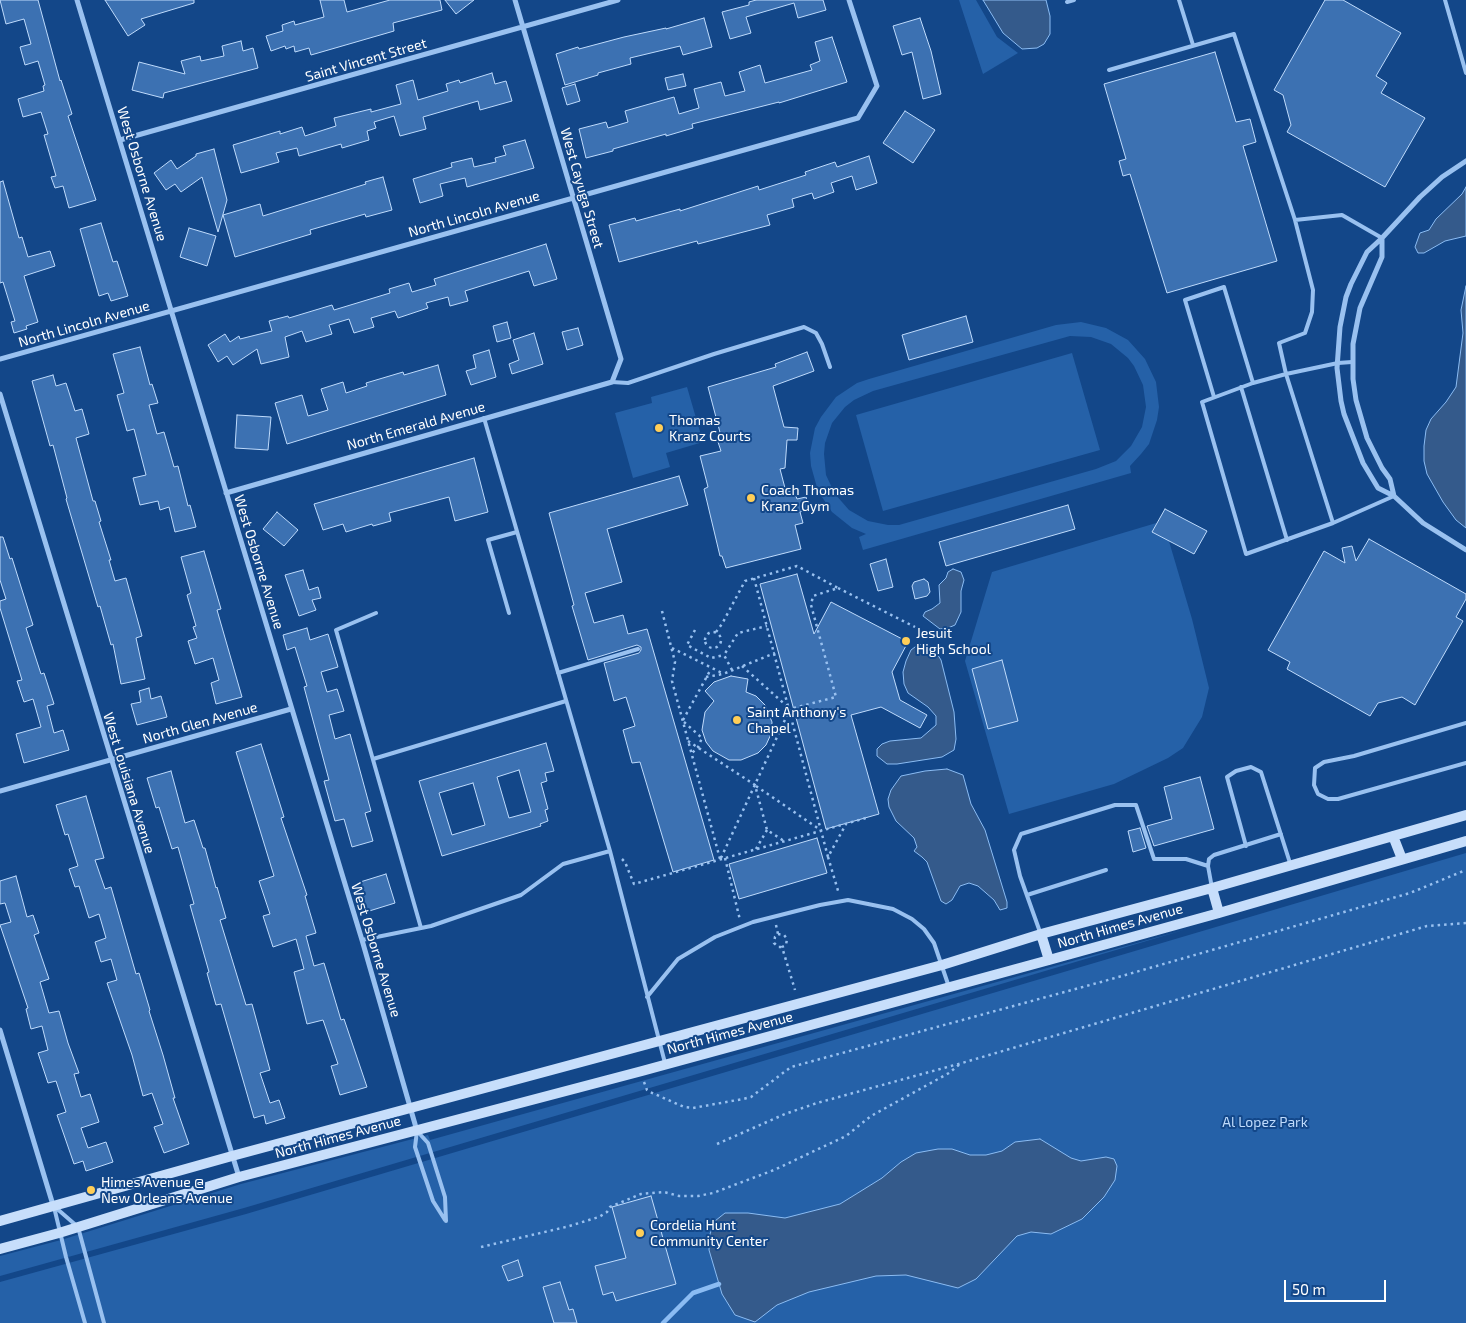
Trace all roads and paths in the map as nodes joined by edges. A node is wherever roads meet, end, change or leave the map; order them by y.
1 (77, 0) edge
2 (515, 0) edge
3 (618, 0) edge
4 (849, 0) edge
5 (1074, 0) edge
6 (1179, 0) edge
7 (1445, 0) edge
8 (1067, 2) dead end
9 (523, 27) junction
10 (1193, 45) junction
11 (1108, 70) dead end
12 (1466, 73) edge
13 (120, 140) junction
14 (1466, 161) edge
15 (574, 198) junction
16 (1294, 220) junction
17 (1382, 238) junction
18 (171, 311) junction
19 (0, 359) edge
20 (1352, 362) junction
21 (1338, 363) junction
22 (830, 367) dead end
23 (1286, 374) junction
24 (612, 382) junction
25 (1253, 383) junction
26 (1241, 387) junction
27 (0, 394) edge
28 (1214, 397) junction
29 (484, 418) junction
30 (226, 492) junction
31 (1394, 496) junction
32 (1333, 523) junction
33 (517, 532) junction
34 (1287, 540) junction
35 (1466, 550) edge
36 (754, 578) junction
37 (838, 588) junction
38 (662, 611) dead end
39 (509, 612) dead end
40 (376, 613) dead end
41 (767, 626) junction
42 (915, 627) dead end
43 (695, 630) dead end
44 (716, 632) junction
45 (672, 648) junction
46 (638, 649) dead end
47 (775, 653) junction
48 (724, 655) junction
49 (742, 666) junction
50 (711, 668) junction
51 (732, 670) junction
52 (558, 672) junction
53 (723, 674) junction
54 (706, 677) junction
55 (566, 701) junction
56 (291, 709) junction
57 (790, 709) junction
58 (683, 721) junction
59 (1466, 723) edge
60 (688, 741) junction
61 (698, 747) junction
62 (692, 753) junction
63 (373, 759) junction
64 (110, 760) junction
65 (1466, 763) edge
66 (755, 785) junction
67 (0, 791) edge
68 (1466, 815) edge
69 (866, 818) dead end
70 (846, 824) junction
71 (767, 830) junction
72 (822, 831) junction
73 (1281, 834) junction
74 (1393, 836) junction
75 (784, 841) junction
76 (1466, 841) edge
77 (1246, 846) junction
78 (756, 850) junction
79 (610, 851) junction
80 (828, 857) junction
81 (724, 858) junction
82 (720, 859) junction
83 (1402, 859) junction
84 (1291, 865) junction
85 (1208, 866) junction
86 (1106, 870) dead end
87 (1466, 870) edge
88 (634, 884) dead end
89 (1212, 888) junction
90 (1027, 895) junction
91 (841, 902) junction
92 (1219, 913) junction
93 (773, 917) junction
94 (1466, 923) edge
95 (742, 926) junction
96 (421, 928) junction
97 (778, 934) junction
98 (1040, 934) junction
99 (362, 940) junction
100 (782, 947) junction
101 (1049, 960) junction
102 (942, 965) junction
103 (949, 986) junction
104 (795, 990) dead end
105 (647, 997) junction
106 (0, 1030) edge
107 (658, 1042) junction
108 (962, 1063) junction
109 (665, 1065) junction
110 (644, 1080) dead end
111 (411, 1108) junction
112 (417, 1131) junction
113 (717, 1144) dead end
114 (232, 1156) junction
115 (239, 1177) junction
116 (53, 1205) junction
117 (0, 1220) edge
118 (78, 1227) junction
119 (59, 1233) junction
120 (481, 1248) dead end
121 (0, 1249) edge
122 (85, 1323) edge
123 (104, 1323) edge

1 - 13 street, West Osborne Avenue
2 - 9 street, West Cayuga Street
3 - 9 street, Saint Vincent Street
4 - 15 street, North Lincoln Avenue
5 - 8 lane
6 - 10 lane
7 - 12 lane
9 - 13 street, Saint Vincent Street
9 - 15 street, West Cayuga Street
10 - 11 lane
10 - 16 lane
13 - 18 street, West Osborne Avenue
14 - 17 street
15 - 18 street, North Lincoln Avenue
15 - 24 street, West Cayuga Street
16 - 17 lane
16 - 23 lane
17 - 20 street
17 - 21 street
18 - 19 street, North Lincoln Avenue
18 - 30 street, West Osborne Avenue
20 - 21 lane
20 - 31 street
21 - 23 lane
21 - 31 street
22 - 24 lane
23 - 25 lane
23 - 32 lane
24 - 29 street, North Emerald Avenue
25 - 26 lane
25 - 28 lane
26 - 28 lane
26 - 34 lane
27 - 64 street, West Louisiana Avenue
28 - 34 lane
29 - 30 street, North Emerald Avenue
29 - 33 lane
30 - 56 street, West Osborne Avenue
31 - 32 lane
31 - 35 street
32 - 34 lane
33 - 39 lane
33 - 52 lane
36 - 37 path
36 - 41 path
36 - 44 path
37 - 42 path
37 - 57 path
38 - 45 path
40 - 63 lane
41 - 47 path
41 - 48 path
43 - 48 path
44 - 44 path
45 - 50 path
45 - 58 path
46 - 52 lane
47 - 49 path
47 - 57 path
48 - 51 path
49 - 51 path
49 - 57 path
50 - 53 path
50 - 54 path
51 - 53 path
52 - 55 lane
53 - 54 path
54 - 58 path
55 - 63 lane
55 - 79 lane
56 - 64 street, North Glen Avenue
56 - 99 street, West Osborne Avenue
57 - 66 path
57 - 72 path
58 - 60 path
58 - 61 path
59 - 65 lane
60 - 61 path
60 - 62 path
61 - 62 path
61 - 66 path
62 - 82 path
63 - 96 lane
64 - 67 street, North Glen Avenue
64 - 114 street, West Louisiana Avenue
66 - 71 path
66 - 72 path
66 - 82 path
68 - 74 street, North Himes Avenue
69 - 70 path
70 - 72 path
70 - 80 path
71 - 75 path
71 - 78 path
72 - 75 path
72 - 80 path
73 - 77 lane
73 - 77 lane
73 - 84 lane
74 - 83 street
74 - 84 street, North Himes Avenue
75 - 78 path
76 - 83 street, North Himes Avenue
77 - 85 lane
78 - 81 path
79 - 96 lane
79 - 105 lane
80 - 91 path
81 - 82 path
81 - 95 path
82 - 88 path
83 - 92 street, North Himes Avenue
84 - 89 street, North Himes Avenue
85 - 89 lane
85 - 90 lane
86 - 90 lane
87 - 110 path
89 - 92 street
89 - 98 street, North Himes Avenue
90 - 98 lane
91 - 93 lane
91 - 102 lane
92 - 101 street, North Himes Avenue
93 - 95 lane
93 - 97 path
94 - 108 path
95 - 105 lane
96 - 99 lane
97 - 100 path
97 - 100 path
98 - 101 street
98 - 102 street, North Himes Avenue
99 - 111 street, West Osborne Avenue
100 - 104 path
101 - 103 street, North Himes Avenue
102 - 103 lane
102 - 107 street, North Himes Avenue
103 - 109 street, North Himes Avenue
105 - 107 lane
106 - 116 street
107 - 109 lane
107 - 111 street, North Himes Avenue
108 - 113 path
108 - 120 path
109 - 112 street, North Himes Avenue
111 - 112 street, West Osborne Avenue
111 - 114 street, North Himes Avenue
112 - 112 lane
112 - 115 street, North Himes Avenue
114 - 115 street, West Louisiana Avenue
114 - 116 street, North Himes Avenue
115 - 118 street, North Himes Avenue
116 - 117 street, North Himes Avenue
116 - 118 lane
116 - 119 lane
118 - 119 street, North Himes Avenue
118 - 123 lane
119 - 121 street, North Himes Avenue
119 - 122 lane

